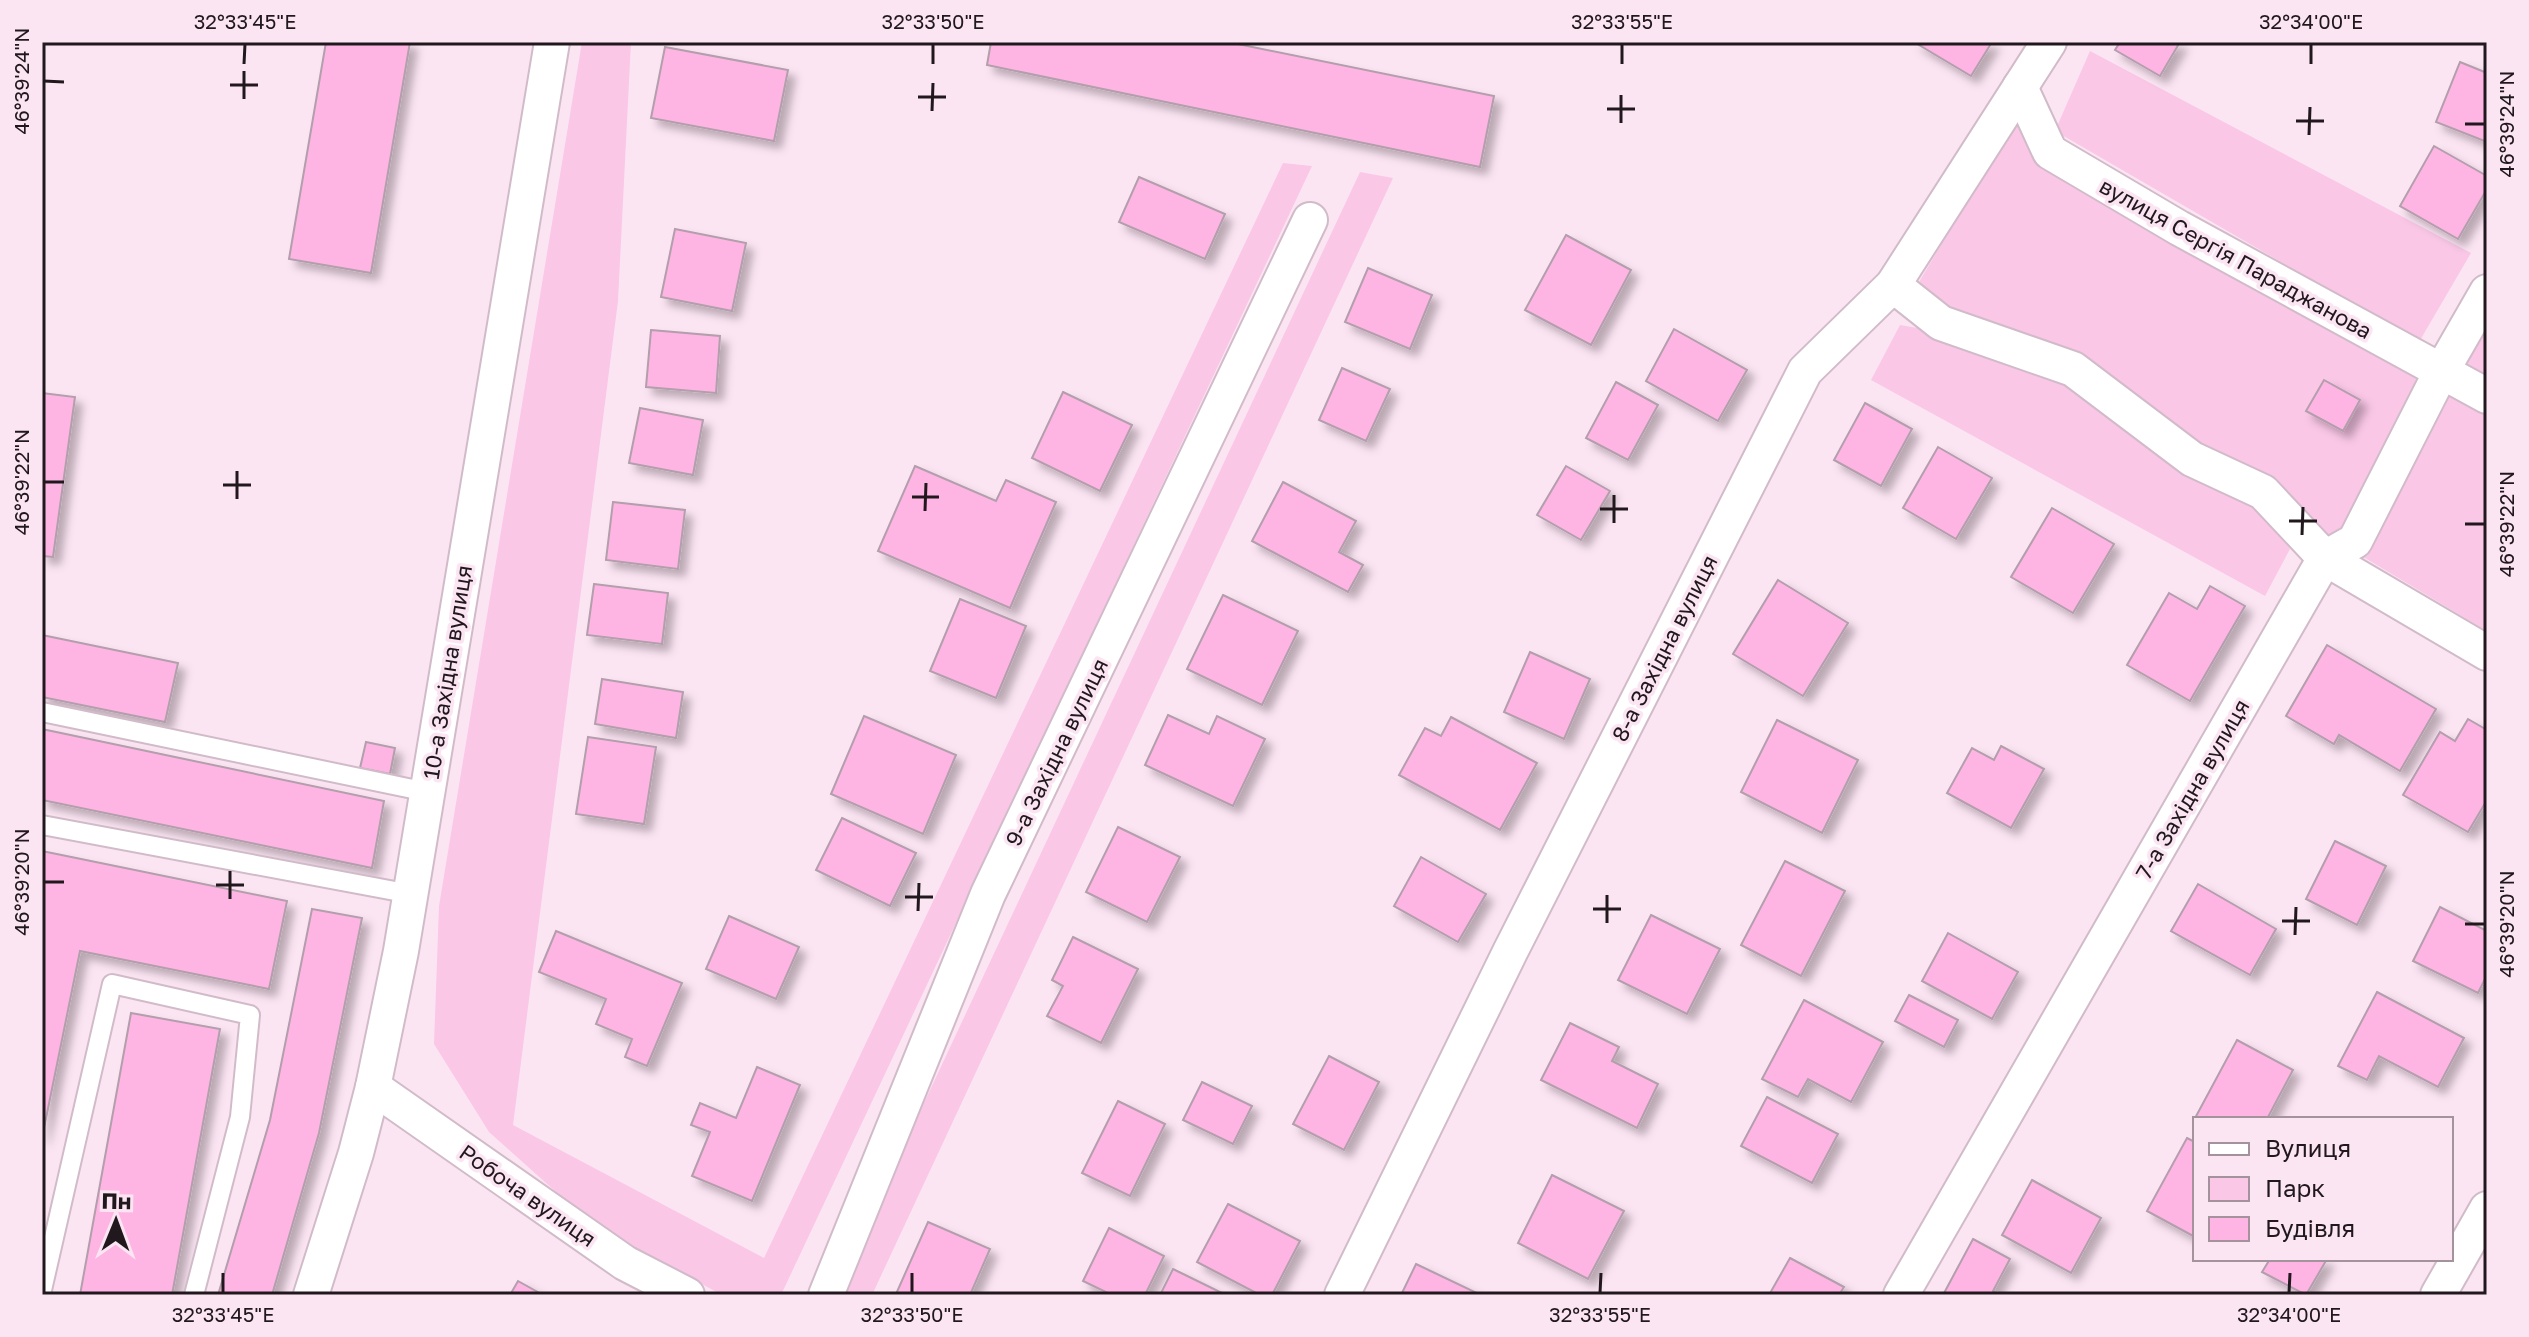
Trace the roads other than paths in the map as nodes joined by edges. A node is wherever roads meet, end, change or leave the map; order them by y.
1 (552, 42) edge
2 (2049, 42) edge
3 (2020, 87) junction
4 (1310, 220) dead end
5 (1893, 285) junction
6 (2487, 292) edge
7 (2441, 372) junction
8 (2487, 396) edge
9 (2325, 558) junction
10 (2487, 653) edge
11 (42, 712) edge
12 (427, 792) junction
13 (42, 825) edge
14 (411, 894) junction
15 (373, 1087) junction
16 (2487, 1209) edge
17 (42, 1290) edge
18 (194, 1295) edge
19 (311, 1295) edge
20 (687, 1295) edge
21 (826, 1295) edge
22 (1342, 1295) edge
23 (1901, 1295) edge
24 (2438, 1295) edge

1 - 12 street, 10-а Західна вулиця
2 - 3 street, 8-а Західна вулиця
3 - 5 street, 8-а Західна вулиця
3 - 7 street, вулиця Сергія Параджанова
4 - 21 street, 9-а Західна вулиця
5 - 9 street
5 - 22 street, 8-а Західна вулиця
6 - 7 street, 7-а Західна вулиця
7 - 8 street, вулиця Сергія Параджанова
7 - 9 street, 7-а Західна вулиця
9 - 10 street
9 - 23 street, 7-а Західна вулиця
11 - 12 lane
12 - 14 street, 10-а Західна вулиця
13 - 14 lane
14 - 15 street, 10-а Західна вулиця
15 - 19 street, 10-а Західна вулиця
15 - 20 street, Робоча вулиця
16 - 24 street
17 - 18 lane

